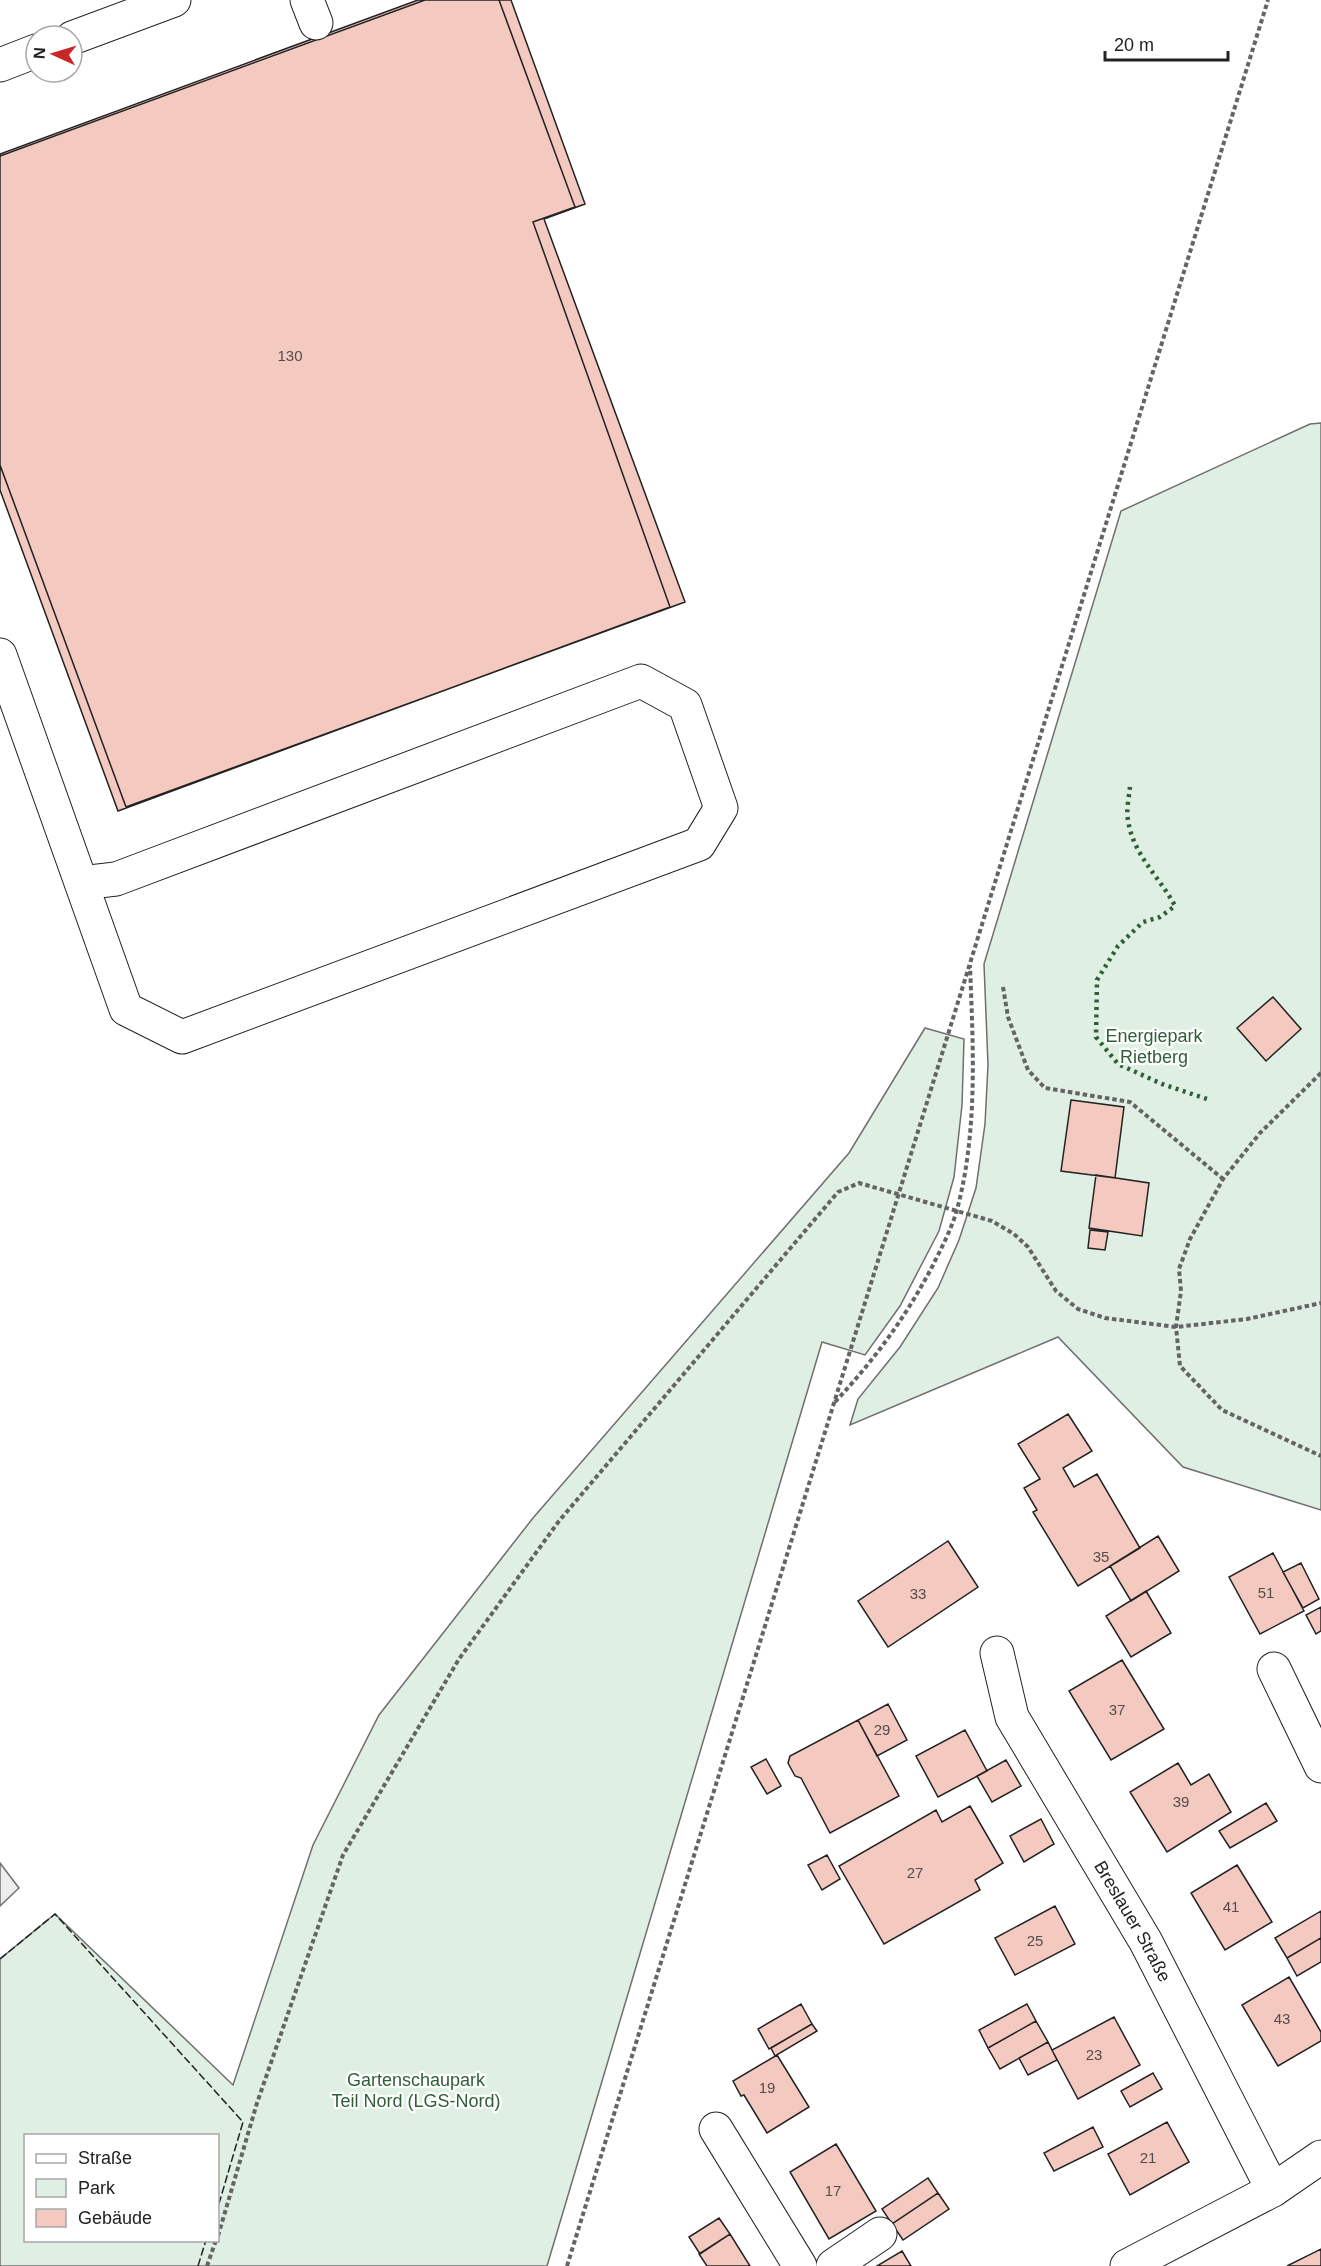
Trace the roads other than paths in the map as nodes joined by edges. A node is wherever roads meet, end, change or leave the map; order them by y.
1 (174, 0) edge
2 (84, 34) edge
3 (24, 56) edge
4 (0, 65) edge
5 (0, 655) edge
6 (81, 883) junction
7 (997, 1653) dead end
8 (1274, 1669) dead end
9 (1321, 1766) edge
10 (716, 2129) dead end
11 (1321, 2157) edge
12 (1273, 2190) junction
13 (880, 2234) dead end
14 (800, 2266) edge
15 (833, 2266) edge
16 (1127, 2266) edge

1 - 2 street
3 - 4 street
5 - 6 street
6 - 6 street
7 - 12 street, Breslauer Straße
8 - 9 street
10 - 14 street
11 - 12 street
12 - 16 street
13 - 15 street

